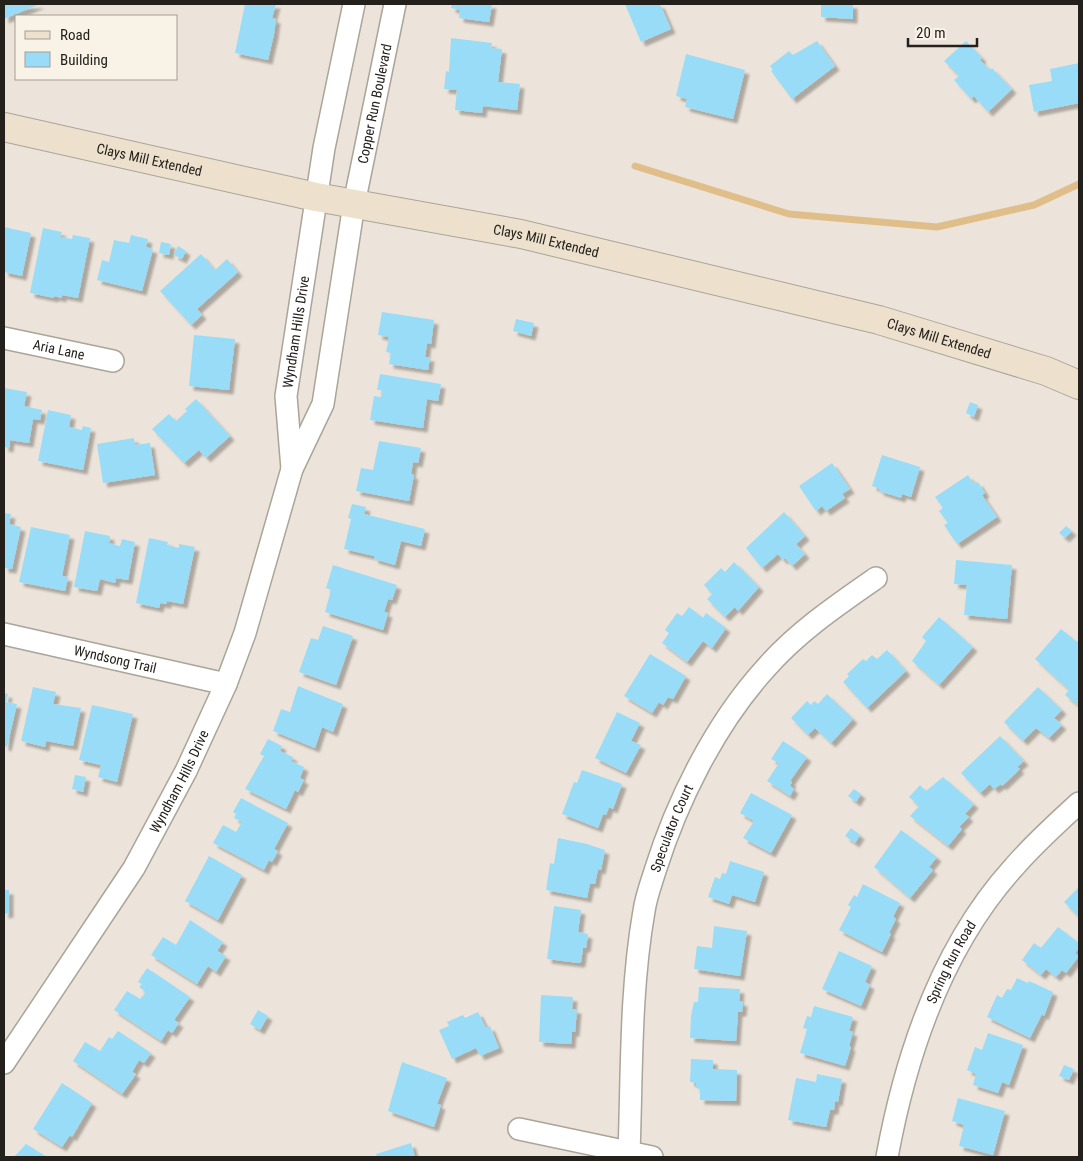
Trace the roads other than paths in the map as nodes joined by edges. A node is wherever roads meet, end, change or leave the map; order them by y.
1 (354, 4) edge
2 (395, 4) edge
3 (4, 127) edge
4 (316, 197) junction
5 (354, 204) junction
6 (4, 338) edge
7 (113, 361) dead end
8 (1079, 385) edge
9 (292, 469) junction
10 (876, 578) dead end
11 (4, 634) edge
12 (226, 684) junction
13 (1079, 803) edge
14 (4, 1063) edge
15 (519, 1128) dead end
16 (629, 1153) junction
17 (652, 1157) edge
18 (887, 1157) edge

1 - 4 street
2 - 5 street, Copper Run Boulevard
3 - 4 main road, Clays Mill Extended
4 - 5 main road, Clays Mill Extended
4 - 9 street, Wyndham Hills Drive
5 - 8 main road, Clays Mill Extended
5 - 9 street, Wyndham Hills Drive
6 - 7 street, Aria Lane
9 - 12 street, Wyndham Hills Drive
10 - 16 street, Speculator Court
11 - 12 street, Wyndsong Trail
12 - 14 street, Wyndham Hills Drive
13 - 18 street, Spring Run Road
15 - 16 street
16 - 17 street

